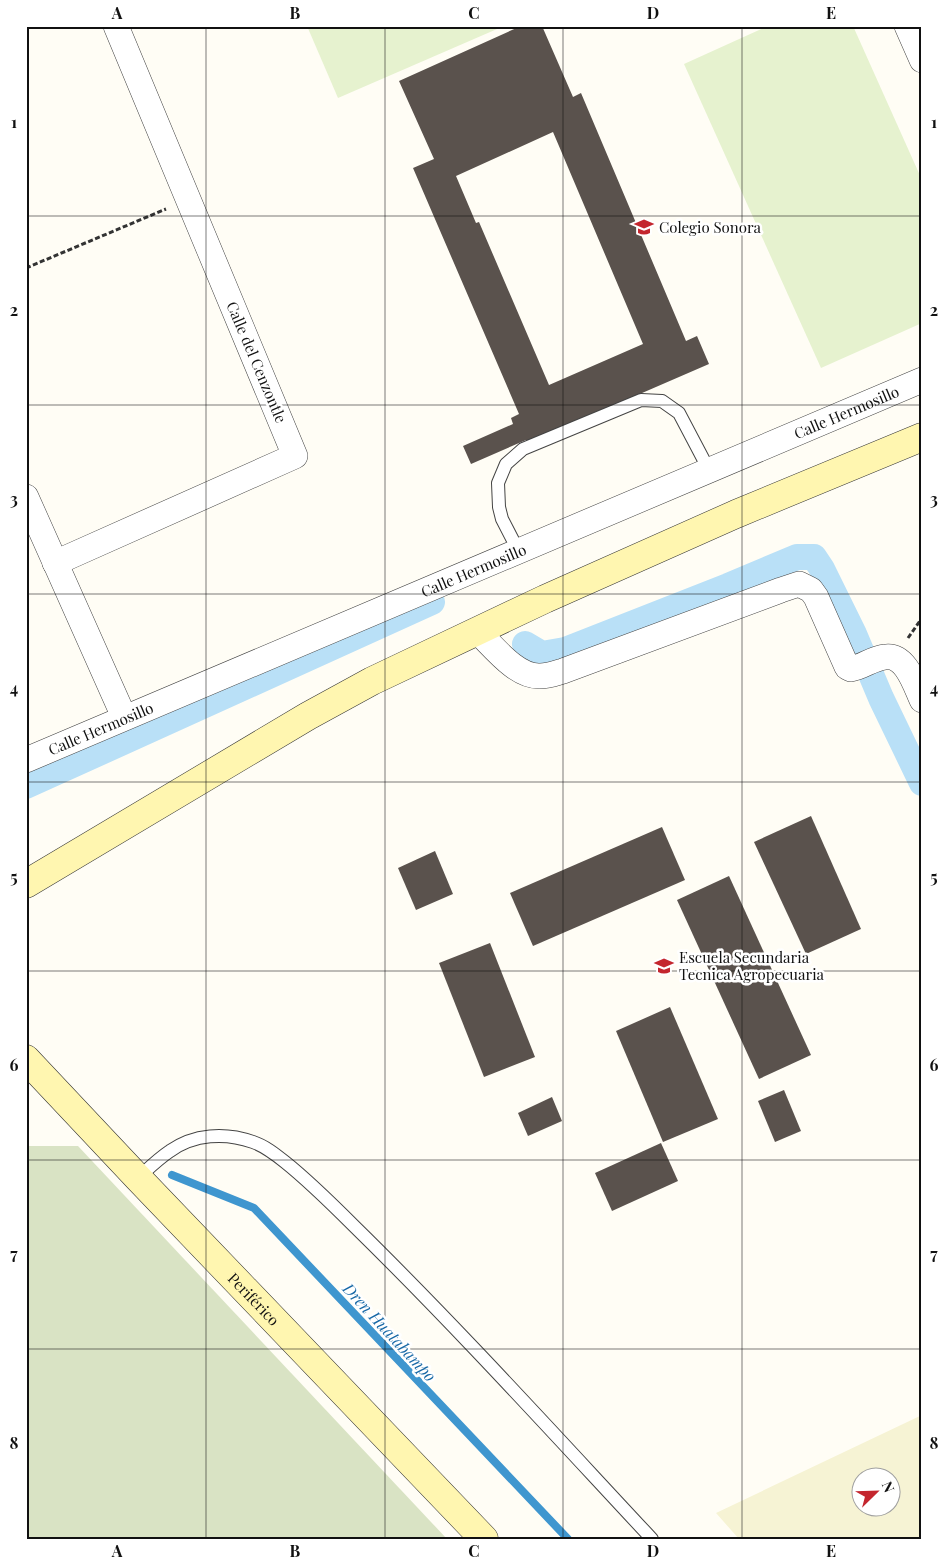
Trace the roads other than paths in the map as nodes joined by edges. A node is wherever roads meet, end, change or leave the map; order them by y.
1 (116, 26) edge
2 (907, 26) edge
3 (922, 60) edge
4 (922, 380) edge
5 (922, 437) edge
6 (709, 470) junction
7 (26, 497) edge
8 (519, 552) junction
9 (56, 564) junction
10 (476, 631) junction
11 (922, 700) edge
12 (124, 718) junction
13 (26, 760) edge
14 (26, 884) edge
15 (26, 1059) edge
16 (138, 1178) junction
17 (484, 1539) edge
18 (652, 1539) edge

1 - 9 street, Calle del Cenzontle
2 - 3 street
4 - 6 street, Calle Hermosillo
5 - 10 main road
6 - 8 street, Calle Hermosillo
6 - 8 lane
7 - 9 street
8 - 12 street, Calle Hermosillo
9 - 12 street
10 - 11 street
10 - 14 main road
12 - 13 street, Calle Hermosillo
15 - 16 main road, Periférico
16 - 17 main road, Periférico
16 - 18 lane

